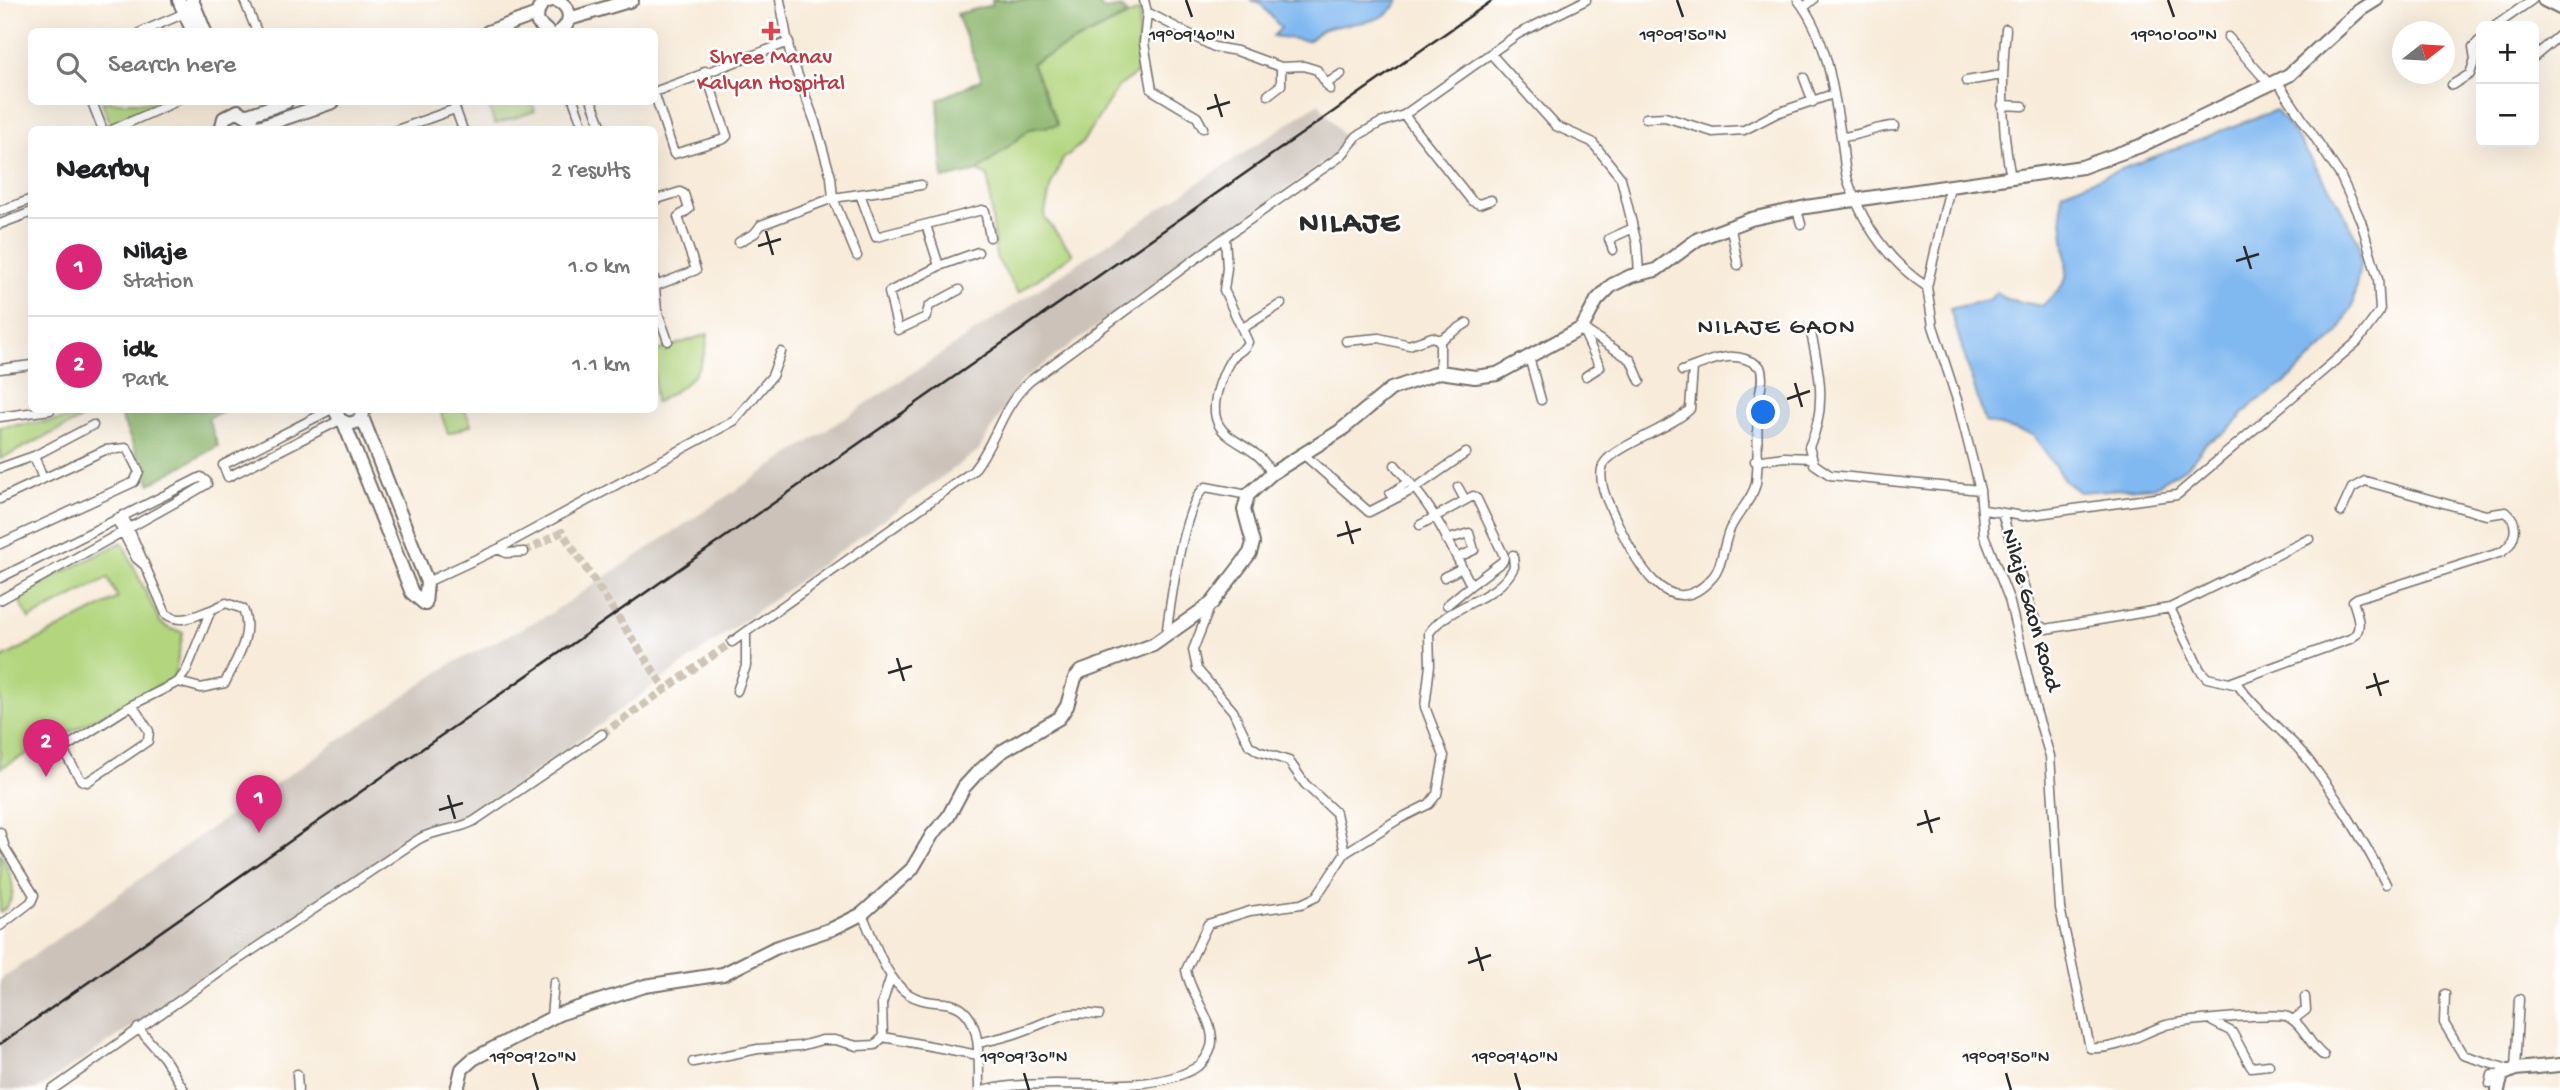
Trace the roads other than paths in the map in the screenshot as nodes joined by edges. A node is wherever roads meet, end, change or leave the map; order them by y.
1 (179, 0) edge
2 (192, 0) edge
3 (244, 0) edge
4 (632, 0) edge
5 (780, 0) edge
6 (1144, 0) edge
7 (1586, 0) edge
8 (1813, 0) edge
9 (2376, 0) edge
10 (2532, 0) edge
11 (2544, 0) edge
12 (552, 3) edge
13 (1801, 3) edge
14 (2560, 8) edge
15 (1147, 12) junction
16 (185, 13) junction
17 (2502, 21) edge
18 (565, 27) edge
19 (150, 28) edge
20 (191, 28) edge
21 (203, 28) edge
22 (255, 28) edge
23 (497, 28) edge
24 (542, 28) edge
25 (2006, 29) dead end
26 (2560, 36) edge
27 (2228, 37) dead end
28 (789, 41) junction
29 (2476, 44) edge
30 (2539, 53) edge
31 (1491, 54) junction
32 (1281, 67) junction
33 (705, 71) junction
34 (1341, 74) dead end
35 (2002, 75) junction
36 (1804, 78) dead end
37 (1966, 81) dead end
38 (2274, 83) junction
39 (2452, 85) dead end
40 (658, 90) edge
41 (1833, 94) junction
42 (1268, 96) dead end
43 (1813, 102) junction
44 (658, 104) edge
45 (93, 105) edge
46 (168, 105) edge
47 (260, 105) edge
48 (324, 105) edge
49 (454, 105) edge
50 (576, 105) edge
51 (593, 105) edge
52 (2002, 105) junction
53 (2023, 106) dead end
54 (234, 108) edge
55 (1404, 115) junction
56 (1646, 118) dead end
57 (101, 126) edge
58 (121, 126) edge
59 (222, 126) edge
60 (250, 126) edge
61 (262, 126) edge
62 (404, 126) edge
63 (462, 126) edge
64 (583, 126) edge
65 (602, 126) edge
66 (1895, 126) dead end
67 (1203, 128) dead end
68 (1841, 137) junction
69 (2011, 178) junction
70 (921, 185) dead end
71 (1950, 187) junction
72 (860, 194) junction
73 (833, 198) junction
74 (658, 199) edge
75 (1857, 199) junction
76 (28, 200) edge
77 (1491, 200) dead end
78 (1797, 210) junction
79 (0, 211) edge
80 (28, 214) edge
81 (0, 224) edge
82 (1801, 224) dead end
83 (926, 225) junction
84 (1631, 229) junction
85 (1731, 229) junction
86 (990, 237) dead end
87 (1225, 237) junction
88 (739, 242) dead end
89 (1613, 250) dead end
90 (978, 252) dead end
91 (857, 256) dead end
92 (1738, 265) dead end
93 (939, 266) junction
94 (1639, 273) junction
95 (658, 280) edge
96 (1927, 287) junction
97 (960, 290) dead end
98 (1282, 304) dead end
99 (658, 314) edge
100 (1467, 323) dead end
101 (1243, 328) junction
102 (1582, 328) junction
103 (1811, 333) dead end
104 (1440, 340) junction
105 (668, 341) dead end
106 (1346, 341) dead end
107 (781, 352) dead end
108 (1529, 357) junction
109 (28, 366) edge
110 (0, 369) edge
111 (1693, 369) junction
112 (1682, 371) dead end
113 (1440, 372) junction
114 (1586, 376) dead end
115 (1640, 381) dead end
116 (1541, 400) dead end
117 (29, 413) edge
118 (324, 413) edge
119 (363, 413) edge
120 (0, 417) edge
121 (340, 417) edge
122 (93, 425) dead end
123 (1466, 453) dead end
124 (1303, 454) junction
125 (34, 456) junction
126 (1812, 458) junction
127 (1755, 461) junction
128 (1395, 465) dead end
129 (0, 468) edge
130 (1271, 474) junction
131 (43, 479) junction
132 (1411, 486) junction
133 (1458, 487) dead end
134 (1980, 490) junction
135 (1390, 494) dead end
136 (1248, 495) junction
137 (0, 499) edge
138 (1465, 500) junction
139 (1984, 510) junction
140 (2341, 512) dead end
141 (2002, 513) junction
142 (120, 517) junction
143 (1433, 517) junction
144 (1420, 525) dead end
145 (126, 529) junction
146 (2309, 539) dead end
147 (1446, 540) junction
148 (0, 544) edge
149 (498, 549) junction
150 (524, 552) tunnel mouth
151 (1513, 555) dead end
152 (1457, 558) junction
153 (1462, 568) junction
154 (1444, 577) dead end
155 (0, 578) edge
156 (427, 582) junction
157 (1471, 585) junction
158 (0, 599) edge
159 (2028, 600) junction
160 (1212, 603) junction
161 (2010, 603) junction
162 (1447, 605) dead end
163 (2171, 608) junction
164 (212, 610) junction
165 (746, 632) junction
166 (1166, 637) junction
167 (732, 642) tunnel mouth
168 (178, 682) junction
169 (2232, 682) junction
170 (737, 691) dead end
171 (132, 705) junction
172 (602, 734) tunnel mouth
173 (0, 832) edge
174 (1345, 853) junction
175 (2386, 884) dead end
176 (862, 914) junction
177 (0, 926) edge
178 (891, 976) junction
179 (554, 982) dead end
180 (2445, 994) dead end
181 (2305, 997) dead end
182 (2519, 999) dead end
183 (1099, 1015) dead end
184 (551, 1017) junction
185 (2211, 1020) junction
186 (2293, 1020) junction
187 (138, 1028) junction
188 (883, 1037) junction
189 (978, 1043) junction
190 (978, 1055) junction
191 (2324, 1056) dead end
192 (693, 1062) dead end
193 (2269, 1065) dead end
194 (2560, 1065) edge
195 (2509, 1072) junction
196 (297, 1074) dead end
197 (2494, 1087) edge
198 (52, 1090) edge
199 (184, 1090) edge
200 (298, 1090) edge
201 (457, 1090) edge
202 (979, 1090) edge
203 (986, 1090) edge

1 - 16 street
2 - 21 street
3 - 22 street
4 - 18 street
5 - 28 street
6 - 15 street
7 - 31 street
8 - 13 street
9 - 38 street
10 - 17 street
11 - 14 street
12 - 18 street
12 - 23 street
12 - 24 street
13 - 41 street
15 - 32 street
15 - 67 street
16 - 19 street
16 - 20 street
25 - 35 street
26 - 30 street
27 - 38 street
28 - 33 street
28 - 73 street
29 - 39 street
31 - 55 street
31 - 84 street
32 - 34 street
32 - 42 street
33 - 40 street
33 - 44 street
35 - 37 street
35 - 52 street
36 - 43 street
38 - 69 street
38 - 141 street
41 - 43 street
41 - 68 street
43 - 56 street
45 - 57 street
46 - 58 street
47 - 54 street
48 - 61 street
49 - 62 street
49 - 63 street
50 - 64 street
51 - 65 street
52 - 53 street
52 - 69 street
54 - 59 street
54 - 60 street
55 - 77 street
55 - 87 street
66 - 68 street
68 - 75 street
69 - 71 street
70 - 72 street
71 - 75 street
71 - 96 street, Nilaje Gaon Road
72 - 73 street
72 - 83 street
73 - 88 street
73 - 91 street
74 - 95 street
75 - 78 street
75 - 96 street
76 - 79 street
78 - 82 street
78 - 85 street
80 - 81 street
83 - 86 street
83 - 93 street
84 - 89 street
84 - 94 street
85 - 92 street
85 - 94 street
87 - 101 street
87 - 165 street
90 - 93 street
93 - 97 street
94 - 102 street
96 - 134 street, Nilaje Gaon Road
98 - 101 street
99 - 105 street
100 - 104 street
101 - 130 street
102 - 108 street
102 - 114 street
102 - 115 street
103 - 126 street
104 - 106 street
104 - 113 street
107 - 149 street
108 - 113 street
108 - 116 street
109 - 110 street
111 - 112 street
111 - 127 street
111 - 127 street
113 - 124 street
117 - 120 street
118 - 121 street
119 - 121 street
119 - 156 street
121 - 156 street
122 - 125 street
123 - 132 street
124 - 130 street
124 - 132 street
125 - 129 street
125 - 131 street
126 - 127 street
126 - 134 street
128 - 132 street
130 - 136 street
131 - 137 street
131 - 148 street
132 - 135 street
132 - 143 street
133 - 138 street
134 - 139 street, Nilaje Gaon Road
136 - 160 street
136 - 166 street
138 - 143 street
138 - 157 street
139 - 141 street
139 - 161 street, Nilaje Gaon Road
140 - 169 street
141 - 159 street
142 - 145 street
142 - 145 street
142 - 155 street
143 - 144 street
143 - 147 street
145 - 158 street
145 - 164 street
146 - 163 street
147 - 152 street
147 - 152 street
149 - 150 street
149 - 156 street
151 - 174 street
152 - 153 street
153 - 154 street
153 - 157 street
157 - 162 street
159 - 161 street
159 - 163 street
160 - 166 street
160 - 174 street
161 - 185 street, Nilaje Gaon Road
163 - 169 street
164 - 168 street
164 - 168 street
165 - 167 street
165 - 170 street
166 - 176 street
168 - 171 street
169 - 175 street
171 - 171 street
172 - 187 street
173 - 177 street
174 - 203 street
176 - 178 street
176 - 184 street
178 - 188 street
178 - 189 street
179 - 184 street
180 - 195 street
181 - 186 street
182 - 195 street
183 - 189 street
184 - 201 street
185 - 186 street
185 - 193 street
186 - 191 street
187 - 198 street
187 - 199 street
188 - 190 street
188 - 192 street
189 - 190 street
190 - 202 street
194 - 195 street
195 - 197 street
196 - 200 street

